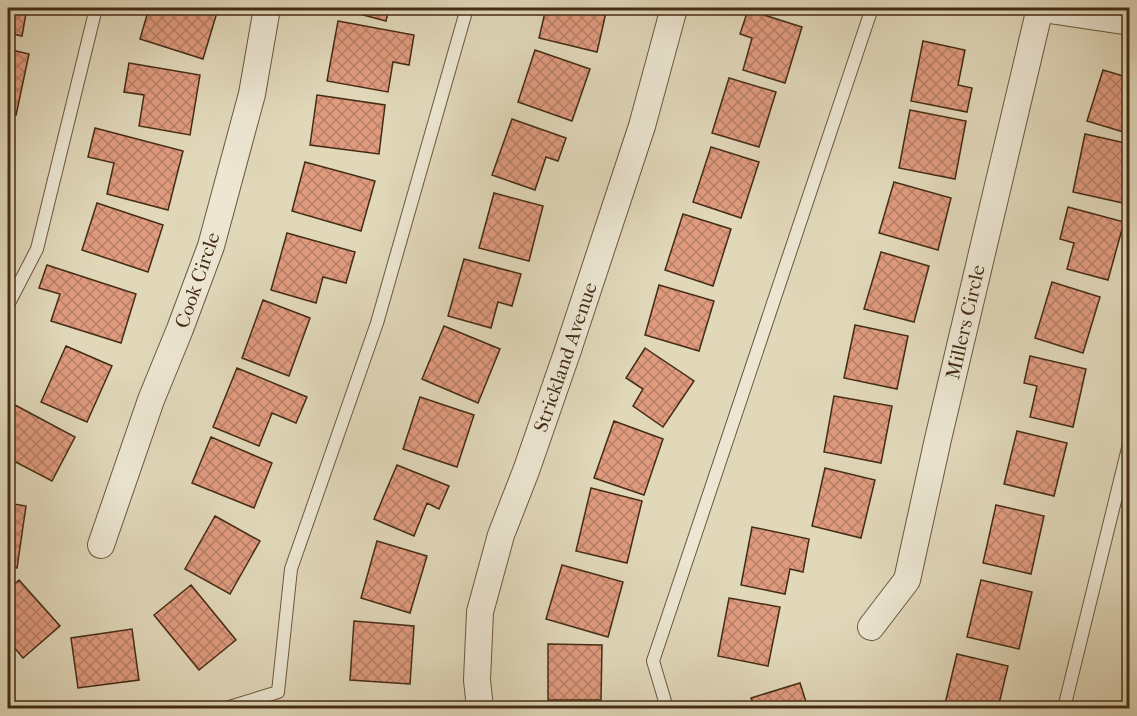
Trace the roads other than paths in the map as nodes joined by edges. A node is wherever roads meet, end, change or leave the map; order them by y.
1 (96, 8) edge
2 (267, 8) edge
3 (467, 8) edge
4 (674, 8) edge
5 (872, 8) edge
6 (1038, 8) edge
7 (1130, 22) edge
8 (8, 306) edge
9 (1130, 440) edge
10 (101, 545) dead end
11 (871, 627) dead end
12 (226, 708) edge
13 (480, 708) edge
14 (667, 708) edge
15 (1064, 708) edge

1 - 8 lane
2 - 10 street, Cook Circle
3 - 12 lane
4 - 13 street, Strickland Avenue
5 - 14 lane
6 - 7 street
6 - 11 street, Millers Circle
9 - 15 lane

